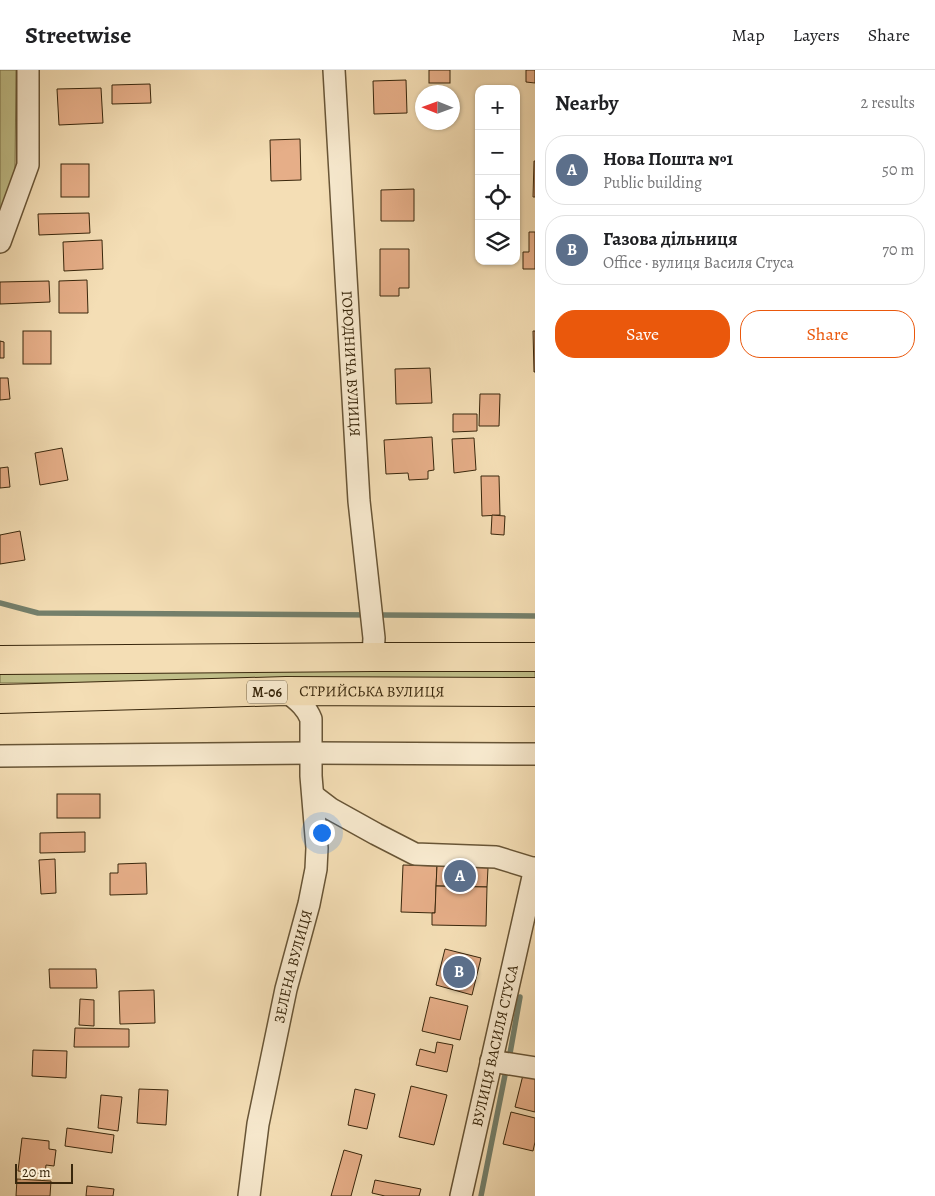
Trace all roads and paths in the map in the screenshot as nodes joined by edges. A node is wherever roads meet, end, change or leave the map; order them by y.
1 (28, 70) edge
2 (334, 70) edge
3 (0, 242) edge
4 (373, 657) junction
5 (535, 657) edge
6 (0, 660) edge
7 (286, 691) junction
8 (352, 692) junction
9 (535, 692) edge
10 (0, 699) edge
11 (312, 744) junction
12 (535, 754) edge
13 (0, 756) edge
14 (314, 796) junction
15 (535, 869) edge
16 (530, 911) edge
17 (491, 1061) junction
18 (535, 1068) edge
19 (250, 1196) edge
20 (461, 1196) edge

1 - 3 street
2 - 4 street, ГОРОДНИЧА ВУЛИЦЯ
4 - 5 highway, М-06
4 - 6 highway, М-06
7 - 8 highway, СТРИЙСЬКА ВУЛИЦЯ / М-06
7 - 10 highway, СТРИЙСЬКА ВУЛИЦЯ / М-06
7 - 11 street, ЗЕЛЕНА ВУЛИЦЯ
8 - 9 highway, СТРИЙСЬКА ВУЛИЦЯ / М-06
8 - 11 street, ЗЕЛЕНА ВУЛИЦЯ
11 - 12 street
11 - 13 street
11 - 14 street, ЗЕЛЕНА ВУЛИЦЯ
14 - 15 street
14 - 19 street, ЗЕЛЕНА ВУЛИЦЯ
15 - 16 street, ВУЛИЦЯ ВАСИЛЯ СТУСА
16 - 17 street, ВУЛИЦЯ ВАСИЛЯ СТУСА
17 - 18 street
17 - 20 street, ВУЛИЦЯ ВАСИЛЯ СТУСА

